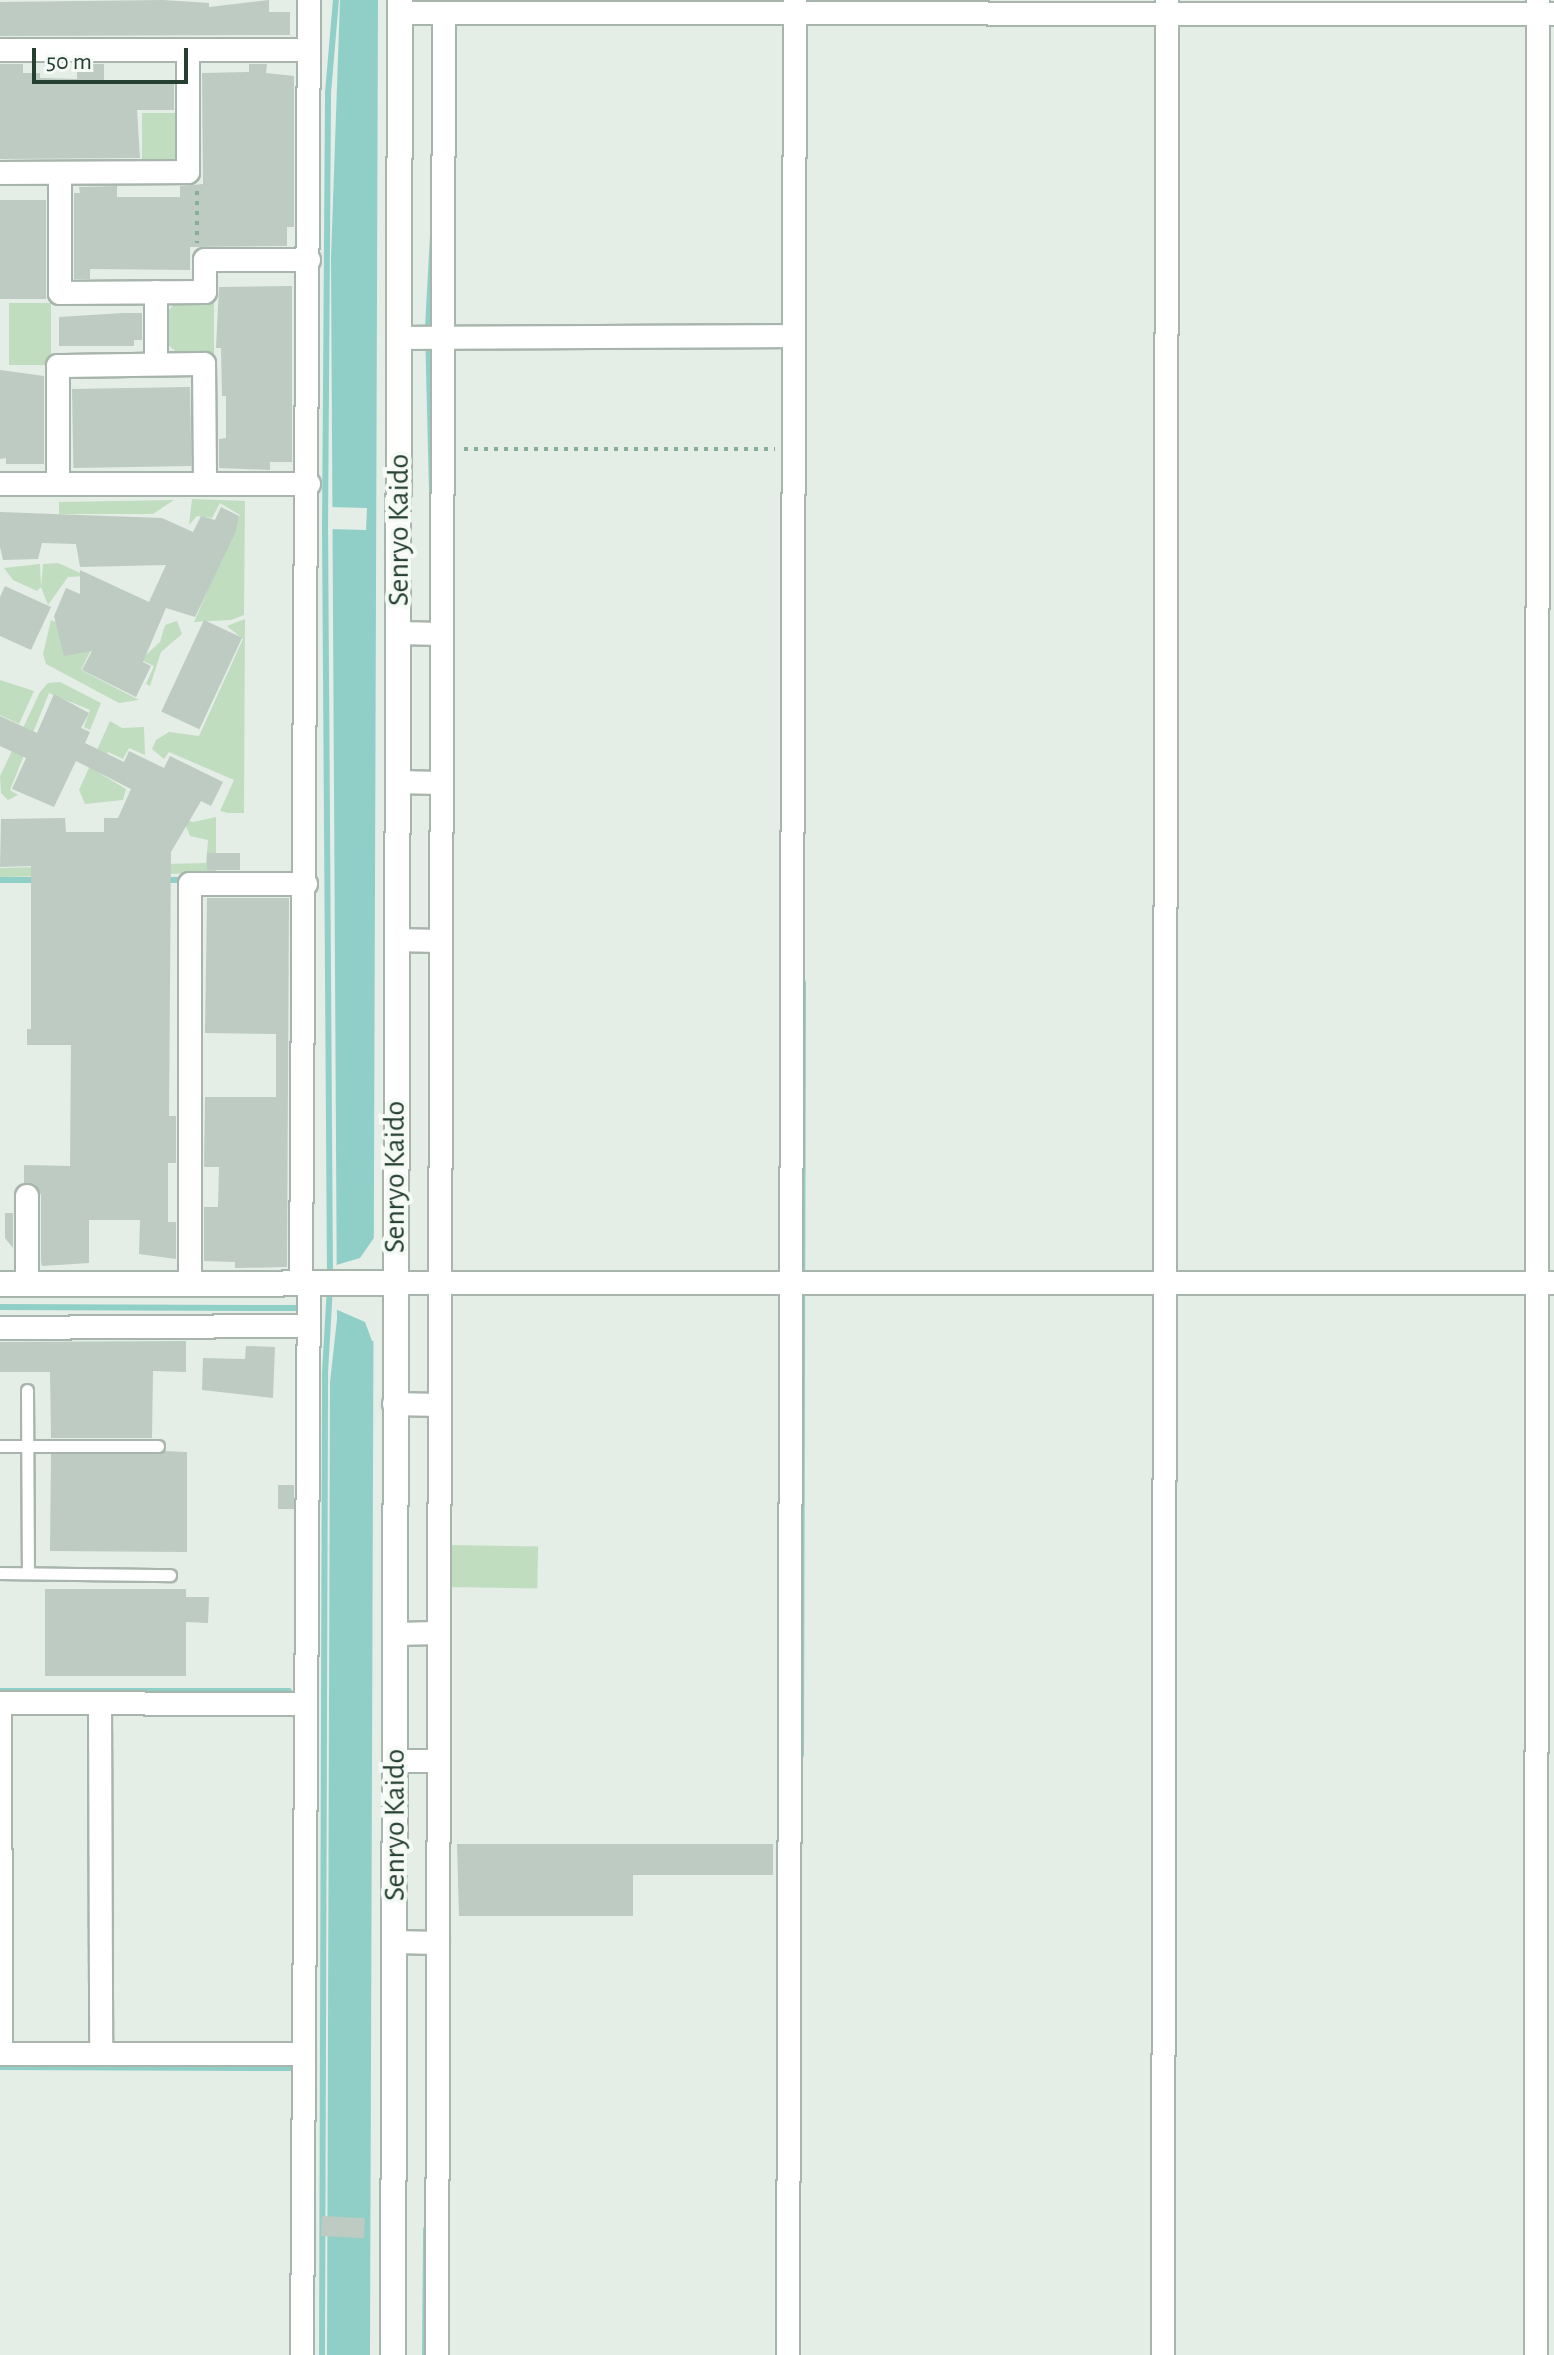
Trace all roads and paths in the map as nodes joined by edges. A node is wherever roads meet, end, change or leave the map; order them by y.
1 (309, 0) edge
2 (400, 6) edge
3 (1544, 10) edge
4 (799, 11) edge
5 (1173, 12) edge
6 (436, 13) junction
7 (0, 50) edge
8 (188, 50) junction
9 (309, 50) junction
10 (188, 172) junction
11 (0, 173) edge
12 (60, 173) junction
13 (205, 260) junction
14 (309, 260) junction
15 (156, 292) junction
16 (794, 336) junction
17 (425, 338) junction
18 (156, 364) junction
19 (440, 448) junction
20 (793, 449) junction
21 (0, 484) edge
22 (58, 484) junction
23 (205, 484) junction
24 (309, 484) junction
25 (398, 633) junction
26 (433, 634) junction
27 (397, 782) junction
28 (432, 783) junction
29 (306, 884) junction
30 (396, 940) junction
31 (431, 941) junction
32 (27, 1196) dead end
33 (438, 1282) junction
34 (800, 1282) junction
35 (1166, 1282) junction
36 (386, 1283) junction
37 (1546, 1283) edge
38 (0, 1284) edge
39 (27, 1284) junction
40 (190, 1284) junction
41 (312, 1284) junction
42 (306, 1326) junction
43 (0, 1328) edge
44 (27, 1390) dead end
45 (394, 1404) junction
46 (439, 1405) junction
47 (0, 1446) edge
48 (28, 1446) junction
49 (158, 1446) dead end
50 (0, 1573) edge
51 (28, 1573) junction
52 (170, 1575) dead end
53 (439, 1633) junction
54 (395, 1634) junction
55 (0, 1703) edge
56 (100, 1704) junction
57 (303, 1704) junction
58 (396, 1761) junction
59 (432, 1761) junction
60 (395, 1942) junction
61 (431, 1943) junction
62 (0, 2054) edge
63 (101, 2054) junction
64 (302, 2054) junction
65 (302, 2355) edge
66 (393, 2355) edge
67 (437, 2355) edge
68 (788, 2355) edge
69 (1163, 2355) edge
70 (1536, 2355) edge

1 - 9 street
2 - 6 street
2 - 17 street, Senryo Kaido
3 - 5 street
3 - 37 street
4 - 5 street
4 - 6 street
4 - 16 street
5 - 35 street
6 - 17 street
7 - 8 street
8 - 9 street
8 - 10 street
9 - 14 street
10 - 12 street
10 - 13 path
11 - 12 street
12 - 15 street
13 - 14 street
13 - 15 street
14 - 24 street
15 - 18 street
16 - 17 street
16 - 20 street
17 - 19 street
17 - 25 street, Senryo Kaido
18 - 22 street
18 - 23 street
19 - 20 path
19 - 26 street
20 - 34 street
21 - 22 street
22 - 23 street
23 - 24 street
24 - 29 street
25 - 26 street
25 - 27 street, Senryo Kaido
26 - 28 street
27 - 28 street
27 - 30 street, Senryo Kaido
28 - 31 street
29 - 40 street
29 - 41 street
30 - 31 street
30 - 36 street, Senryo Kaido
31 - 33 street
32 - 39 street
33 - 34 street
33 - 36 street
33 - 46 street
34 - 35 street
34 - 68 street
35 - 37 street
35 - 69 street
36 - 41 street
36 - 45 street, Senryo Kaido
37 - 70 street
38 - 39 street
39 - 40 street
40 - 41 street
41 - 42 street
42 - 43 street
42 - 57 street
44 - 48 lane
45 - 46 street
45 - 54 street, Senryo Kaido
46 - 53 street
47 - 48 lane
48 - 49 lane
48 - 51 lane
50 - 51 lane
51 - 52 lane
53 - 54 street
53 - 59 street
54 - 58 street, Senryo Kaido
55 - 56 street
55 - 62 street
56 - 57 street
56 - 63 street
57 - 64 street
58 - 59 street
58 - 60 street, Senryo Kaido
59 - 61 street
60 - 61 street
60 - 66 street, Senryo Kaido
61 - 67 street
62 - 63 street
63 - 64 street
64 - 65 street

